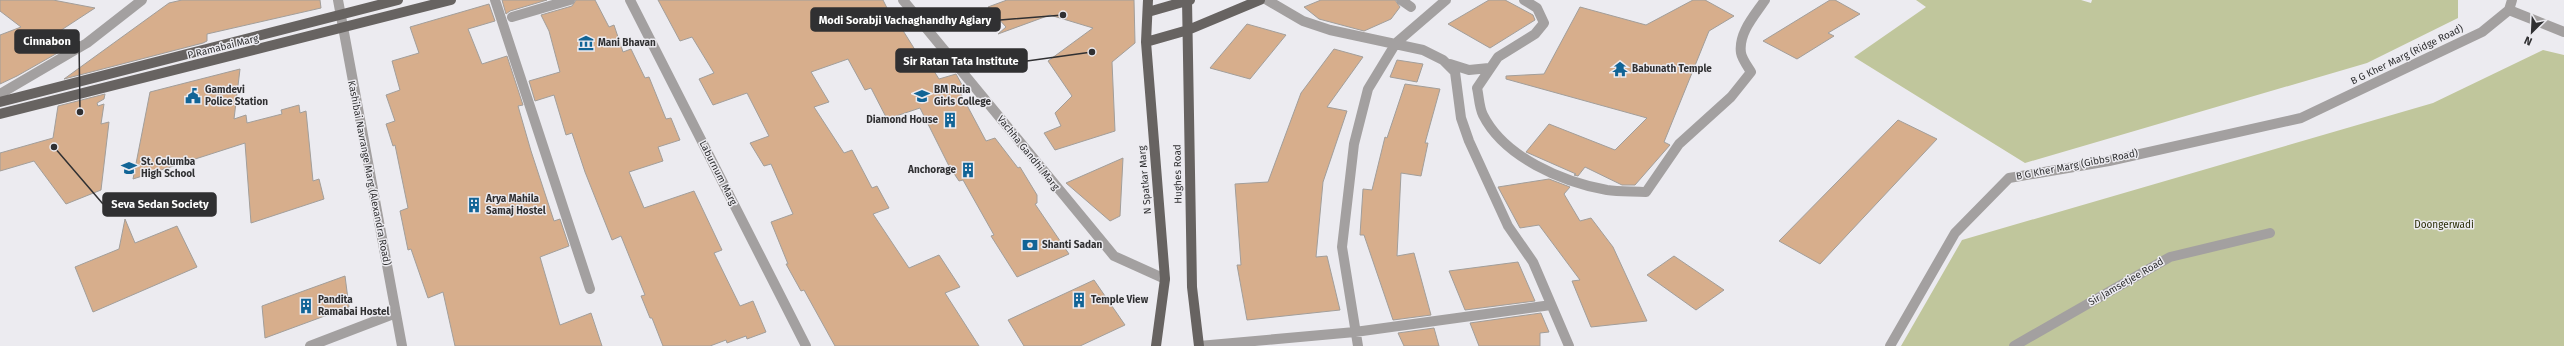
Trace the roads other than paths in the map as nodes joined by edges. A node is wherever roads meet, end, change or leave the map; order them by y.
1 (338, 0) edge
2 (398, 0) edge
3 (451, 0) edge
4 (495, 0) edge
5 (570, 0) edge
6 (630, 0) edge
7 (1148, 0) edge
8 (1188, 0) edge
9 (1260, 0) edge
10 (1267, 0) edge
11 (1401, 0) edge
12 (1446, 0) edge
13 (1524, 0) edge
14 (1765, 0) edge
15 (2512, 0) edge
16 (143, 1) edge
17 (907, 1) edge
18 (1410, 7) dead end
19 (2510, 10) junction
20 (1148, 12) junction
21 (341, 15) junction
22 (512, 18) dead end
23 (342, 28) junction
24 (1188, 30) junction
25 (2564, 32) edge
26 (1146, 42) junction
27 (1396, 42) junction
28 (1443, 60) junction
29 (150, 65) junction
30 (1489, 68) junction
31 (148, 77) junction
32 (0, 94) edge
33 (0, 102) edge
34 (0, 114) edge
35 (2301, 118) joint
36 (2270, 233) dead end
37 (1165, 279) junction
38 (590, 289) dead end
39 (1550, 305) junction
40 (396, 313) junction
41 (1355, 332) junction
42 (310, 346) edge
43 (402, 346) edge
44 (806, 346) edge
45 (1156, 346) edge
46 (1199, 346) edge
47 (1358, 346) edge
48 (1568, 346) edge
49 (1890, 346) edge
50 (2014, 346) edge

1 - 21 street, Kashibai Navrange Marg (Alexandra Road)
2 - 21 main road, P Ramabai Marg
3 - 23 main road, P Ramabai Marg
4 - 38 street
5 - 22 street
6 - 44 street, Laburnum Marg
7 - 20 main road, N Spatkar Marg
8 - 20 main road
8 - 24 main road, Hughes Road
9 - 24 main road
10 - 27 street
11 - 18 street
12 - 27 street
13 - 30 street
14 - 30 street
15 - 19 street
16 - 32 street
17 - 37 street, Vachha Gandhi Marg
19 - 25 street
19 - 35 street, B G Kher Marg (Ridge Road)
20 - 26 main road, N Spatkar Marg
21 - 23 street, Kashibai Navrange Marg (Alexandra Road)
21 - 29 main road, P Ramabai Marg
23 - 31 main road, P Ramabai Marg
23 - 40 street, Kashibai Navrange Marg (Alexandra Road)
24 - 26 main road
24 - 46 main road, Hughes Road
26 - 37 main road, N Spatkar Marg
27 - 28 street
27 - 41 street
28 - 30 street
28 - 39 street
29 - 31 main road
29 - 33 main road, P Ramabai Marg
31 - 34 main road, P Ramabai Marg
35 - 49 street, B G Kher Marg (Gibbs Road)
36 - 50 street, Sir Jamsetjee Road
37 - 45 main road, N Spatkar Marg
39 - 41 street
39 - 48 street
40 - 42 street
40 - 43 street, Kashibai Navrange Marg (Alexandra Road)
41 - 46 street
41 - 47 street

